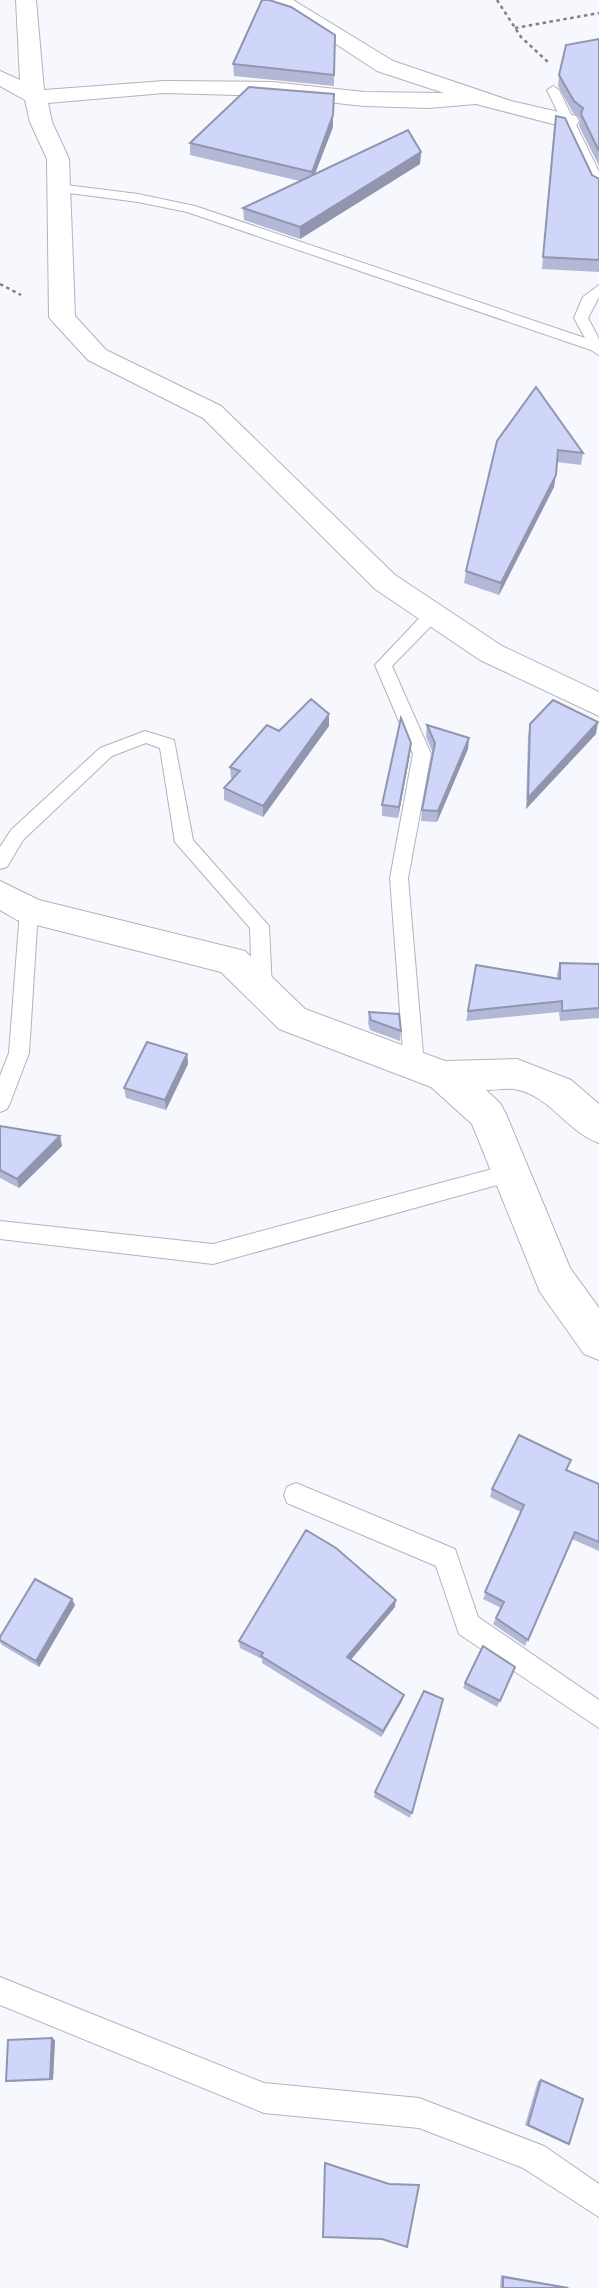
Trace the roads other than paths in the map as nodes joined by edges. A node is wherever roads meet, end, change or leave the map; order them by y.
1 (26, 0) edge
2 (279, 0) edge
3 (0, 77) edge
4 (553, 90) dead end
5 (35, 97) junction
6 (478, 97) junction
7 (568, 121) junction
8 (599, 187) edge
9 (58, 188) junction
10 (599, 289) edge
11 (597, 349) edge
12 (433, 614) junction
13 (599, 705) edge
14 (0, 862) edge
15 (14, 902) edge
16 (262, 990) junction
17 (429, 1070) junction
18 (0, 1103) edge
19 (599, 1127) edge
20 (511, 1172) junction
21 (0, 1230) edge
22 (599, 1341) edge
23 (296, 1495) dead end
24 (599, 1715) edge
25 (0, 1991) edge
26 (599, 2202) edge

1 - 5 street
2 - 6 street
3 - 5 street
4 - 7 lane
5 - 6 street
5 - 9 street
6 - 7 street
7 - 8 lane
9 - 11 lane
9 - 12 street
10 - 11 lane
12 - 13 street
12 - 17 lane
14 - 16 lane
15 - 16 street
15 - 18 lane
16 - 17 street
17 - 19 street
17 - 20 street
20 - 21 lane
20 - 22 street
23 - 24 lane
25 - 26 lane

